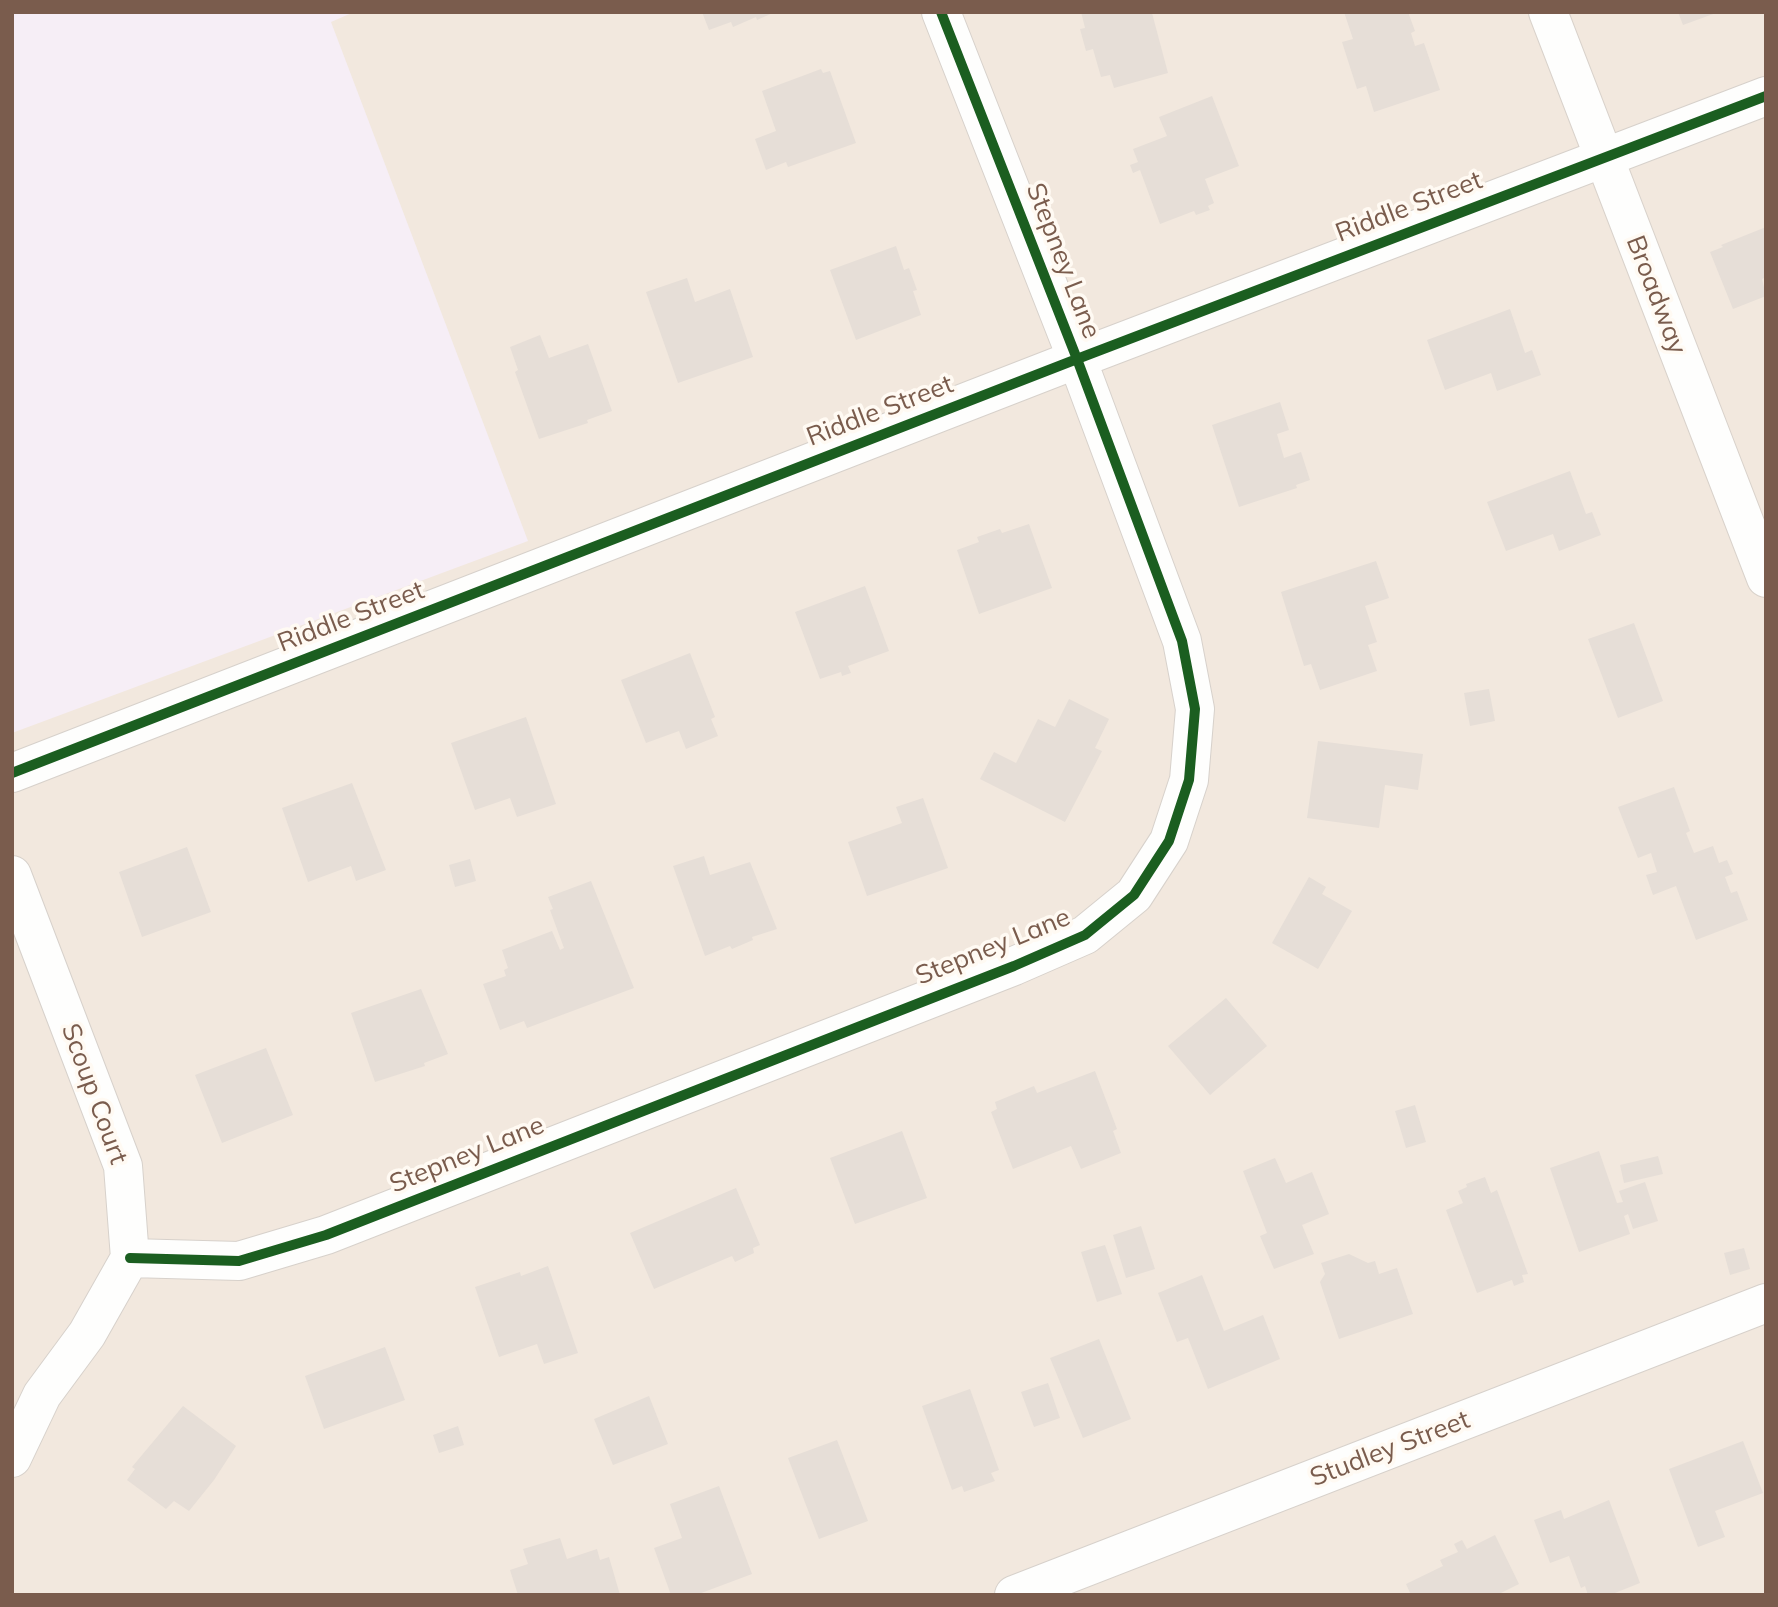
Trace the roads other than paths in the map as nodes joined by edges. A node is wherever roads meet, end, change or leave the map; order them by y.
1 (941, 12) edge
2 (1548, 12) edge
3 (1766, 96) edge
4 (1602, 157) junction
5 (1077, 359) junction
6 (1766, 578) edge
7 (12, 773) edge
8 (12, 875) edge
9 (130, 1258) junction
10 (1766, 1303) edge
11 (12, 1458) edge
12 (1014, 1595) edge

1 - 5 street, Stepney Lane
2 - 4 street, Broadway
3 - 4 street, Riddle Street
4 - 5 street, Riddle Street
4 - 6 street, Broadway
5 - 7 street, Riddle Street
5 - 9 street, Stepney Lane
8 - 9 street, Scoup Court
9 - 11 street
10 - 12 street, Studley Street

